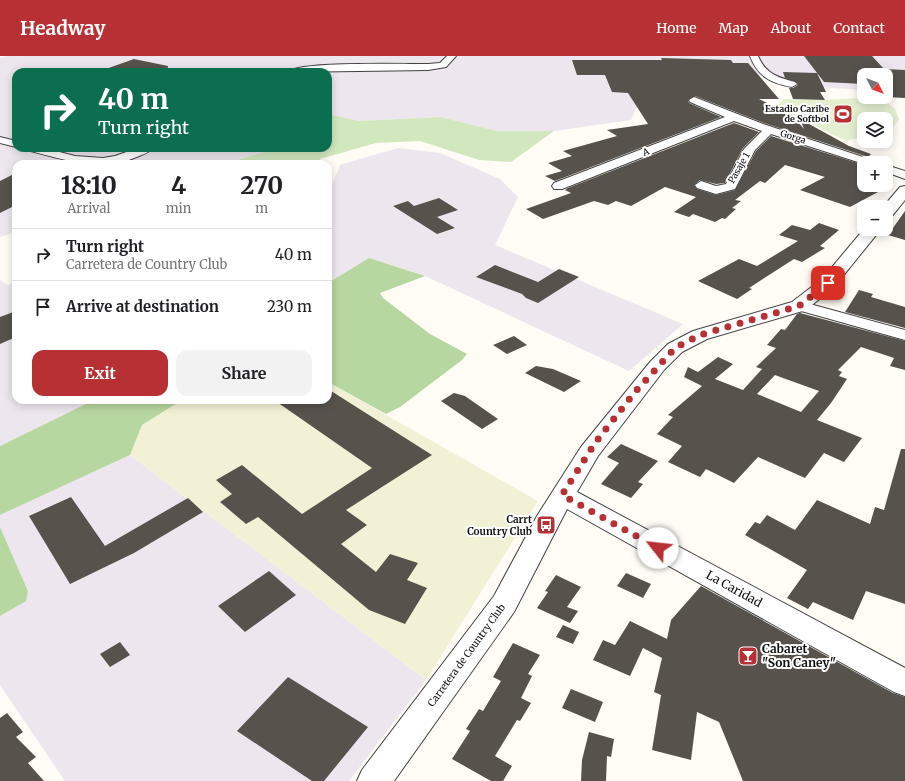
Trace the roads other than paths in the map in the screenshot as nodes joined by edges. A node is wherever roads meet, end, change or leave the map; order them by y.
1 (452, 56) edge
2 (754, 56) edge
3 (319, 68) edge
4 (792, 84) dead end
5 (694, 100) dead end
6 (732, 118) junction
7 (769, 129) junction
8 (0, 140) edge
9 (12, 143) edge
10 (47, 152) edge
11 (137, 152) edge
12 (857, 158) edge
13 (79, 160) edge
14 (115, 160) edge
15 (893, 171) edge
16 (905, 175) edge
17 (701, 185) dead end
18 (558, 186) dead end
19 (905, 190) edge
20 (893, 205) edge
21 (867, 236) edge
22 (799, 306) junction
23 (905, 335) edge
24 (562, 495) junction
25 (905, 683) edge
26 (374, 781) edge

1 - 3 street
2 - 4 street
5 - 6 street, Gorga
6 - 7 street, Gorga
6 - 18 street, A
7 - 12 street, Gorga
7 - 17 street, Pasaje 1
8 - 9 street
10 - 13 street
11 - 14 street
15 - 16 street
19 - 20 street
21 - 22 street, Carretera de Country Club
22 - 23 street
22 - 24 street, Carretera de Country Club
24 - 25 street, La Caridad
24 - 26 street, Carretera de Country Club

